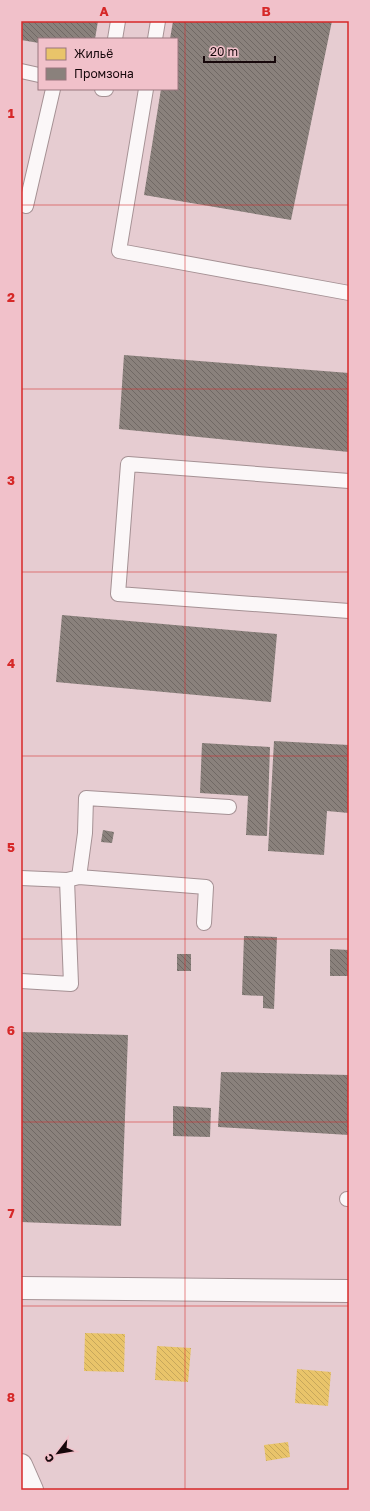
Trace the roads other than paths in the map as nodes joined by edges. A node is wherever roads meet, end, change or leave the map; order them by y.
1 (118, 21) edge
2 (158, 21) edge
3 (115, 38) edge
4 (155, 38) edge
5 (21, 71) edge
6 (38, 75) edge
7 (53, 90) edge
8 (146, 90) edge
9 (26, 206) dead end
10 (349, 293) edge
11 (349, 481) edge
12 (349, 611) edge
13 (230, 807) dead end
14 (21, 878) edge
15 (73, 879) junction
16 (204, 922) dead end
17 (21, 981) edge
18 (21, 1288) edge
19 (349, 1291) edge
20 (21, 1465) edge
21 (32, 1490) edge

1 - 3 lane
2 - 4 lane
5 - 6 lane
7 - 9 lane
8 - 10 lane
11 - 12 lane
13 - 15 lane
14 - 15 lane
15 - 16 lane
15 - 17 lane
18 - 19 street
20 - 21 street

